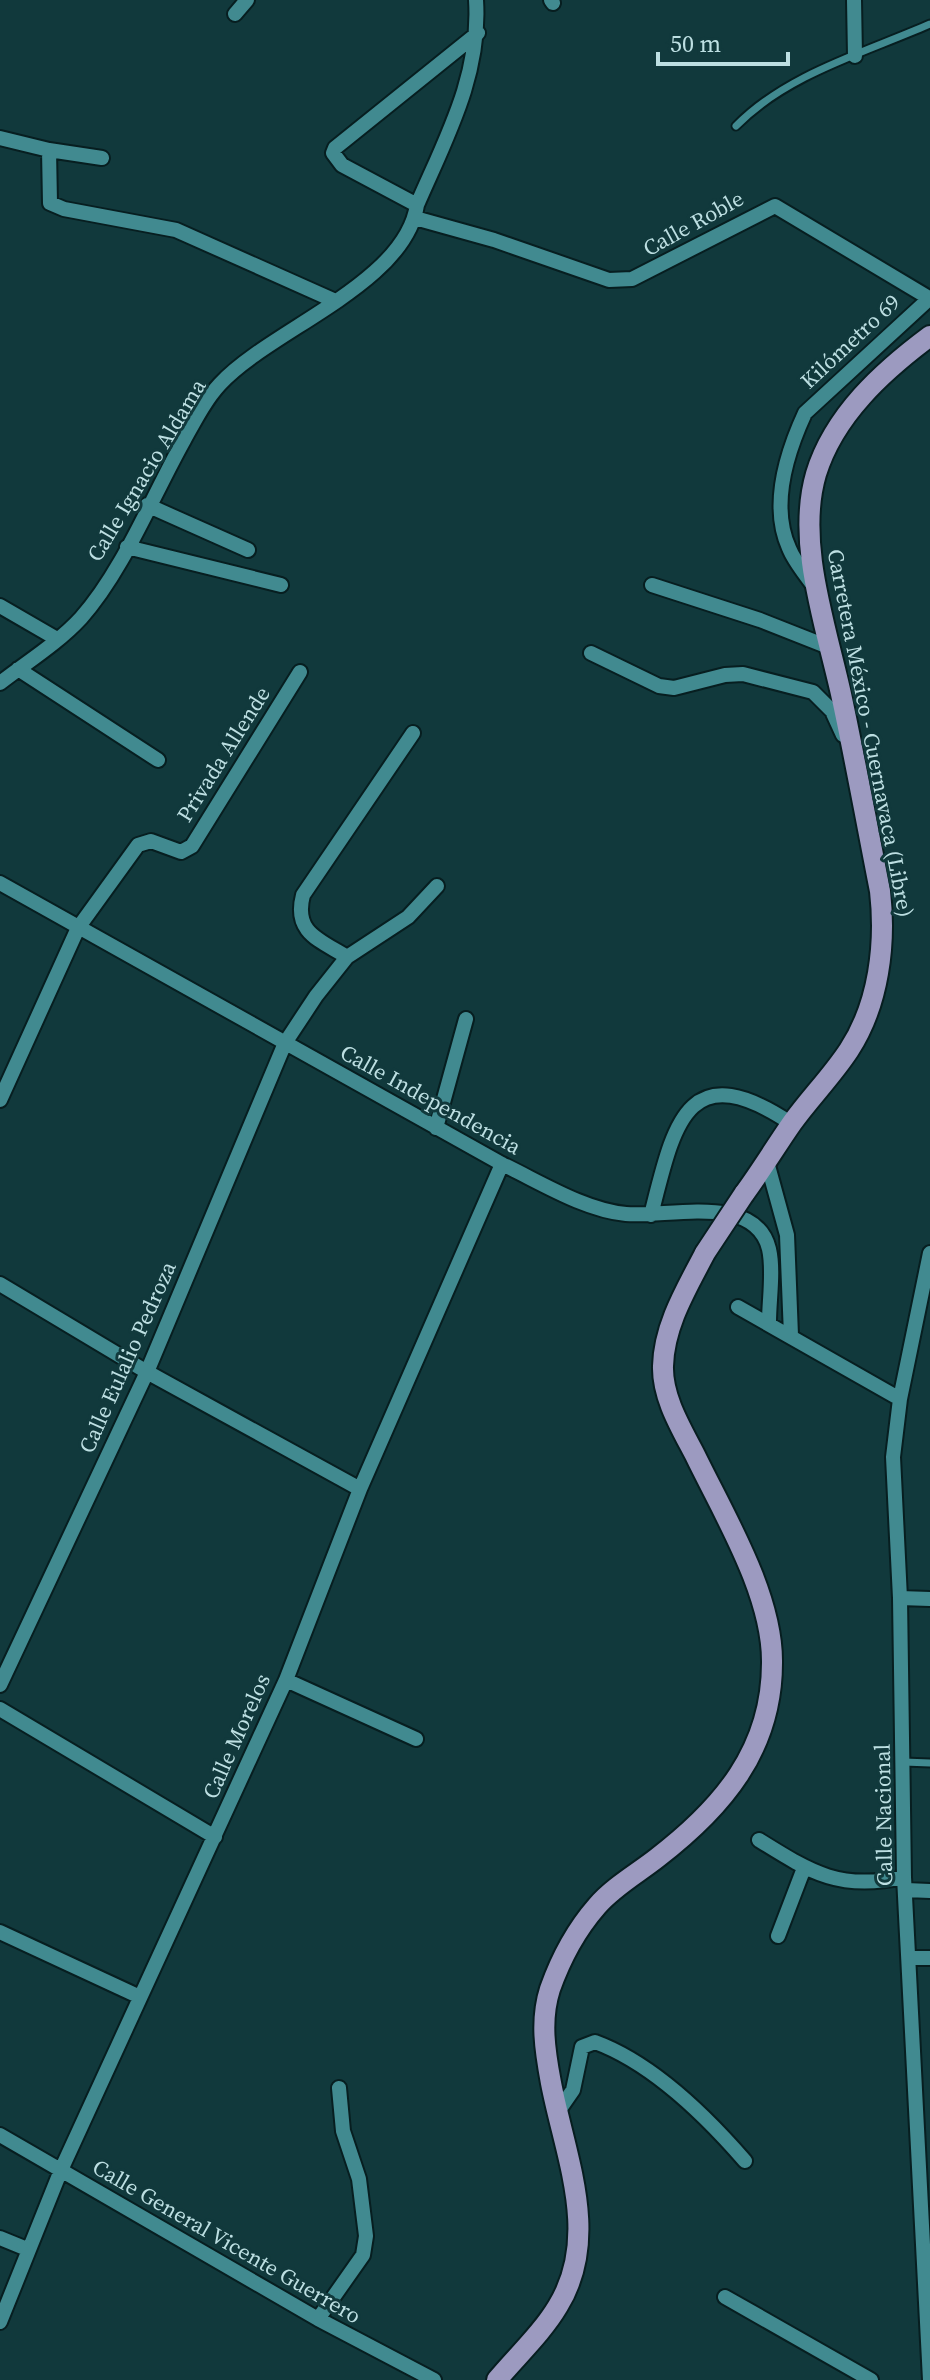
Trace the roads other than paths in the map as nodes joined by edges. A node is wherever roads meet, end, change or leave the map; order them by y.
1 (247, 0) edge
2 (476, 0) edge
3 (854, 0) edge
4 (235, 14) dead end
5 (930, 24) edge
6 (478, 33) junction
7 (855, 56) junction
8 (736, 126) dead end
9 (0, 138) edge
10 (49, 150) junction
11 (102, 158) dead end
12 (416, 212) junction
13 (929, 298) edge
14 (333, 300) junction
15 (930, 336) edge
16 (147, 505) junction
17 (127, 547) junction
18 (248, 550) dead end
19 (281, 585) dead end
20 (652, 585) dead end
21 (820, 596) junction
22 (0, 606) edge
23 (57, 639) junction
24 (831, 648) junction
25 (591, 653) dead end
26 (18, 669) junction
27 (300, 672) dead end
28 (0, 683) edge
29 (413, 733) dead end
30 (854, 758) junction
31 (158, 760) dead end
32 (0, 883) edge
33 (437, 886) dead end
34 (78, 928) junction
35 (347, 957) junction
36 (466, 1019) dead end
37 (285, 1043) junction
38 (0, 1100) edge
39 (792, 1124) junction
40 (436, 1128) junction
41 (767, 1162) junction
42 (502, 1164) junction
43 (651, 1215) junction
44 (930, 1253) edge
45 (0, 1284) edge
46 (738, 1307) dead end
47 (769, 1322) junction
48 (791, 1335) junction
49 (147, 1372) junction
50 (900, 1399) junction
51 (360, 1489) junction
52 (900, 1598) junction
53 (930, 1599) edge
54 (286, 1680) junction
55 (0, 1685) edge
56 (0, 1709) edge
57 (416, 1739) dead end
58 (904, 1762) junction
59 (930, 1763) edge
60 (215, 1837) junction
61 (759, 1840) dead end
62 (804, 1868) junction
63 (905, 1883) junction
64 (930, 1891) edge
65 (0, 1932) edge
66 (778, 1936) dead end
67 (911, 1958) junction
68 (930, 1958) edge
69 (140, 1997) junction
70 (339, 2088) dead end
71 (557, 2113) junction
72 (0, 2135) edge
73 (745, 2161) dead end
74 (61, 2170) junction
75 (0, 2238) edge
76 (27, 2249) junction
77 (725, 2297) dead end
78 (4, 2302) edge
79 (318, 2319) junction
80 (0, 2322) edge
81 (929, 2359) edge
82 (434, 2380) edge
83 (497, 2380) edge
84 (871, 2380) edge
85 (930, 2380) edge

1 - 4 street
2 - 6 street, Calle Ignacio Aldama
3 - 7 street
5 - 7 lane
6 - 12 street, Calle Ignacio Aldama
6 - 12 street, Calle Roble
7 - 8 lane
9 - 10 street
10 - 11 street
10 - 14 street
12 - 13 street, Calle Roble
12 - 14 street, Calle Ignacio Aldama
13 - 21 street, Kilómetro 69
14 - 16 street, Calle Ignacio Aldama
15 - 21 main road, Carretera México - Cuernavaca (Libre)
16 - 17 street, Calle Ignacio Aldama
16 - 18 street
17 - 19 street
17 - 23 street, Calle Ignacio Aldama
20 - 24 street
21 - 24 main road, Carretera México - Cuernavaca (Libre)
22 - 23 street
23 - 26 street, Calle Ignacio Aldama
24 - 30 main road, Carretera México - Cuernavaca (Libre)
25 - 30 street
26 - 28 street, Calle Ignacio Aldama
26 - 31 street
27 - 34 street, Privada Allende
29 - 35 street
30 - 39 main road, Carretera México - Cuernavaca (Libre)
32 - 34 street, Calle Independencia
33 - 35 street
34 - 37 street, Calle Independencia
34 - 38 street, Privada Allende
35 - 37 street, Calle Eulalio Pedroza
36 - 40 street
37 - 40 street, Calle Independencia
37 - 49 street, Calle Eulalio Pedroza
39 - 41 main road, Carretera México - Cuernavaca (Libre)
39 - 43 street
40 - 42 street, Calle Independencia
41 - 48 street
41 - 71 main road, Carretera México - Cuernavaca (Libre), bridge
42 - 43 street, Calle Independencia
42 - 51 street, Calle Morelos
43 - 47 street, Calle Independencia
44 - 50 street, Calle Nacional
45 - 49 street
46 - 47 street
47 - 48 street
48 - 50 street
49 - 51 street
49 - 55 street, Calle Eulalio Pedroza
50 - 52 street, Calle Nacional
51 - 54 street, Calle Morelos
52 - 53 street
52 - 58 street, Calle Nacional
54 - 57 street
54 - 60 street, Calle Morelos
56 - 60 street
58 - 59 lane
58 - 63 street, Calle Nacional
60 - 69 street, Calle Morelos
61 - 62 street
62 - 63 street
62 - 66 street
63 - 64 street
63 - 67 street, Calle Nacional
65 - 69 street
67 - 68 street
67 - 81 street, Calle Nacional
69 - 74 street, Calle Morelos
70 - 79 street
71 - 73 street
71 - 83 main road, Carretera México - Cuernavaca (Libre)
72 - 74 street, Calle General Vicente Guerrero
74 - 76 street, Calle Morelos
74 - 79 street, Calle General Vicente Guerrero
75 - 76 street
76 - 78 street, Calle Morelos
77 - 84 street
78 - 80 street, Calle Morelos
79 - 82 street, Calle General Vicente Guerrero
81 - 85 street, Calle Nacional

